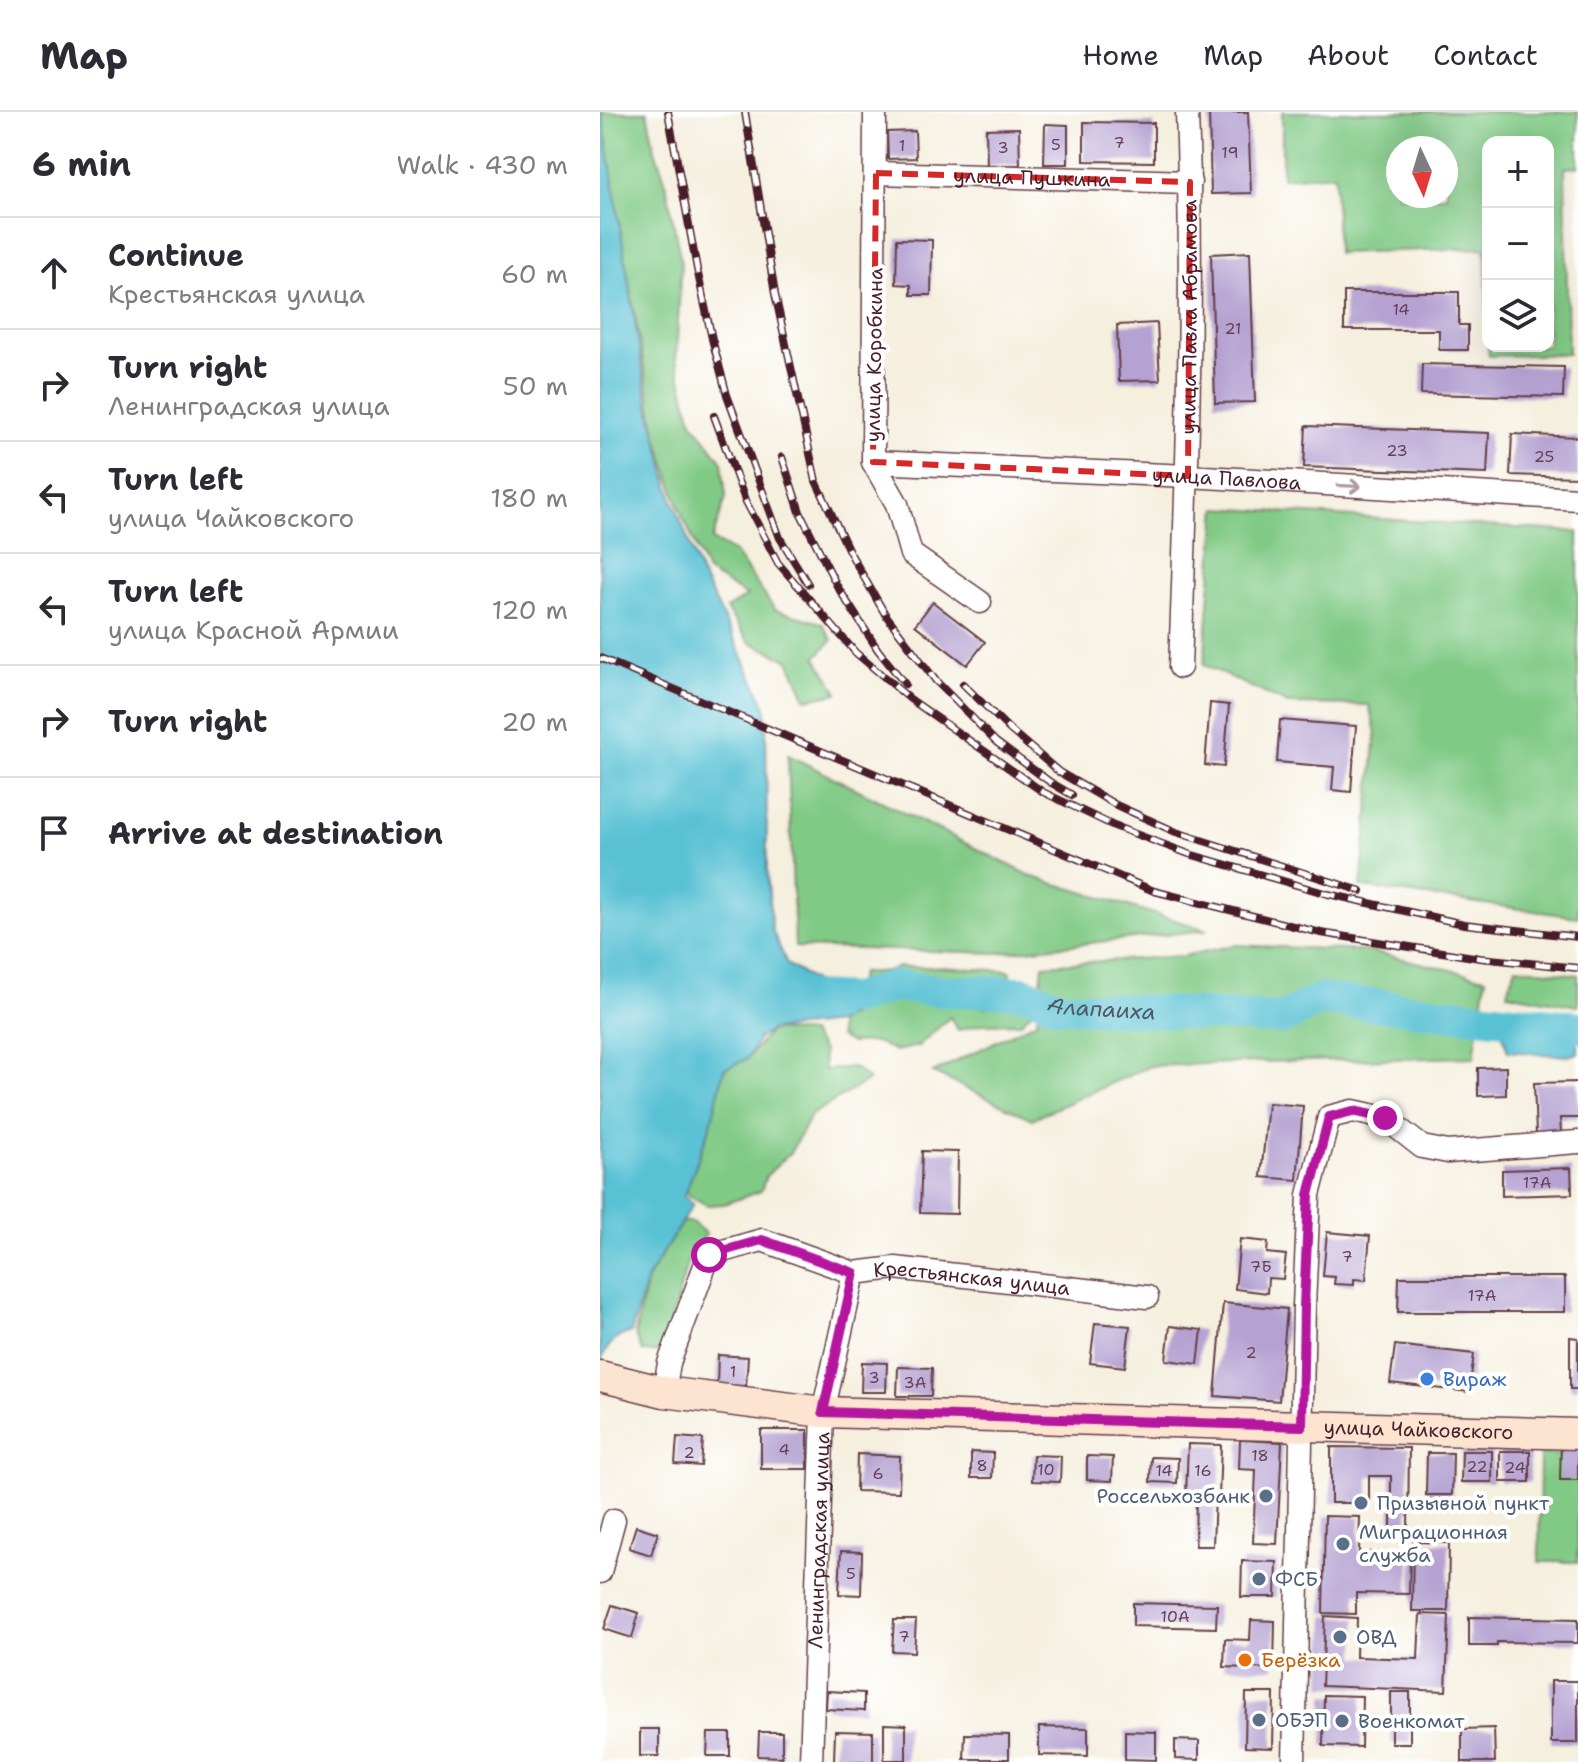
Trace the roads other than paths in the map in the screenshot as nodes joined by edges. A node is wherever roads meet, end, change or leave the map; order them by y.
1 (875, 112) edge
2 (1187, 112) edge
3 (876, 173) junction
4 (1190, 182) junction
5 (873, 462) junction
6 (1188, 476) junction
7 (1578, 499) edge
8 (980, 602) dead end
9 (1180, 667) dead end
10 (1578, 1142) edge
11 (854, 1273) junction
12 (1147, 1297) dead end
13 (600, 1376) edge
14 (651, 1389) junction
15 (823, 1412) junction
16 (1302, 1426) junction
17 (1578, 1434) edge
18 (614, 1520) dead end
19 (600, 1572) edge
20 (811, 1762) edge
21 (1294, 1762) edge

1 - 3 street, улица Коробкина
2 - 4 street, улица Павла Абрамова
3 - 4 street, улица Пушкина
3 - 5 street, улица Коробкина
4 - 6 street, улица Павла Абрамова
5 - 6 street, улица Павлова
5 - 8 street, улица Коробкина
6 -> 7 street, улица Павлова
6 - 9 street, улица Павла Абрамова
10 - 16 street
11 - 12 street, Крестьянская улица
11 - 14 street, Крестьянская улица
11 - 15 street, Ленинградская улица
13 - 14 main road, улица Чайковского
14 - 15 main road, улица Чайковского
15 - 16 main road, улица Чайковского
15 - 20 street, Ленинградская улица
16 - 17 main road, улица Чайковского
16 - 21 street
18 - 19 street

